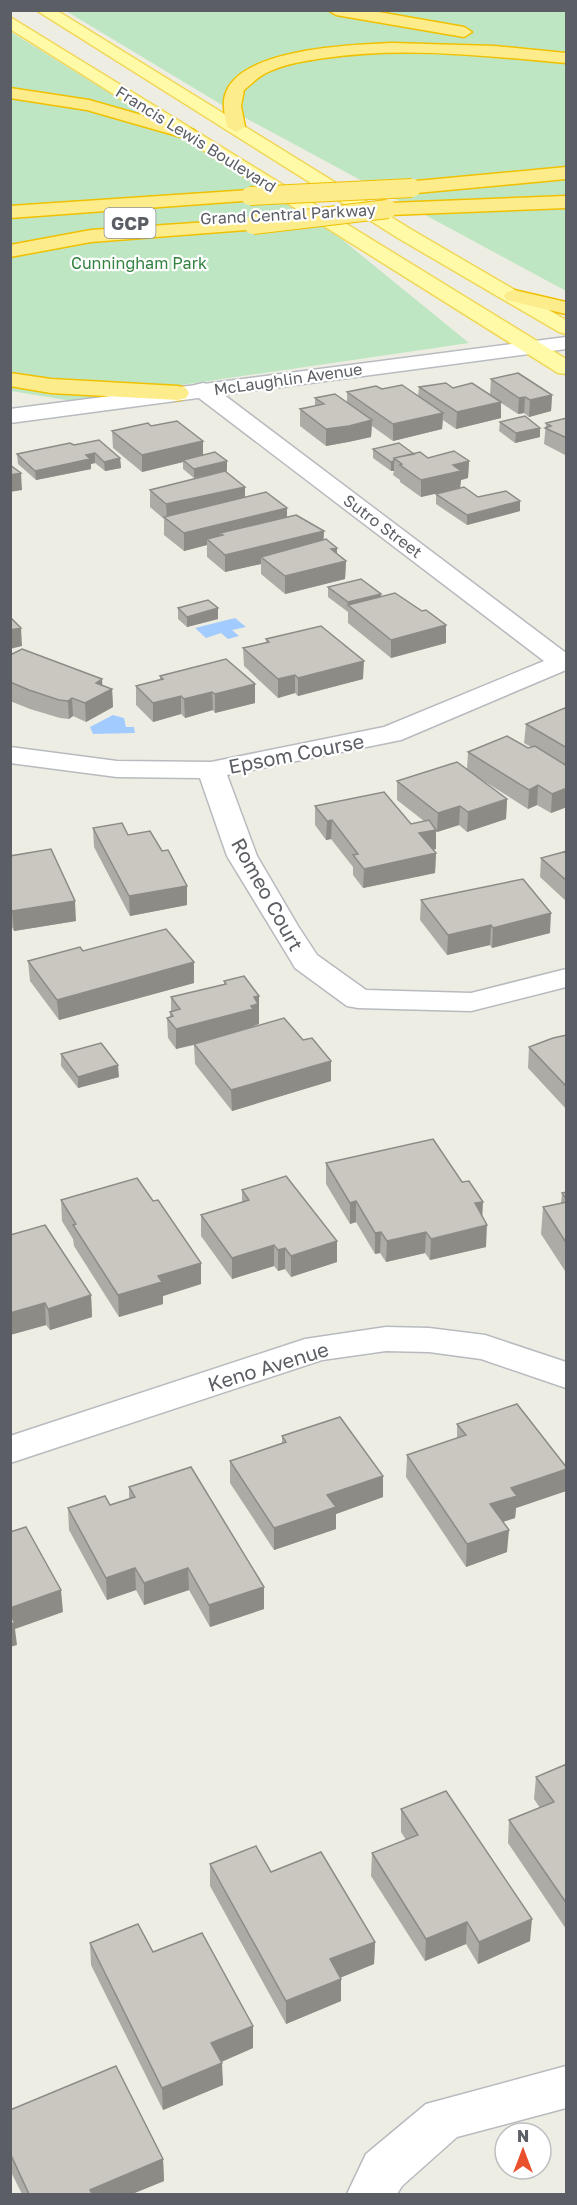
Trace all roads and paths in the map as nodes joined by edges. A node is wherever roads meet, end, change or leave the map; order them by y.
1 (44, 10) edge
2 (336, 10) edge
3 (10, 22) edge
4 (567, 49) edge
5 (567, 58) edge
6 (10, 93) edge
7 (236, 127) junction
8 (188, 134) junction
9 (567, 173) edge
10 (567, 183) edge
11 (412, 188) junction
12 (203, 199) junction
13 (10, 202) edge
14 (567, 202) edge
15 (10, 212) edge
16 (251, 212) junction
17 (10, 232) edge
18 (10, 251) edge
19 (514, 296) junction
20 (567, 308) edge
21 (567, 328) edge
22 (567, 343) edge
23 (530, 347) junction
24 (567, 368) edge
25 (10, 379) edge
26 (203, 390) junction
27 (178, 393) junction
28 (10, 416) edge
29 (564, 662) edge
30 (10, 755) edge
31 (211, 770) junction
32 (567, 978) edge
33 (567, 1375) edge
34 (10, 1450) edge
35 (567, 2087) edge
36 (372, 2194) edge

1 - 7 main road, Francis Lewis Boulevard
2 - 4 highway
3 - 8 main road, Francis Lewis Boulevard
5 - 7 highway
6 - 8 highway
7 - 19 main road, Francis Lewis Boulevard
8 - 23 main road, Francis Lewis Boulevard
9 - 11 highway
10 - 11 highway, Grand Central Parkway / GCP
11 - 16 highway, Grand Central Parkway / GCP, bridge
12 - 13 highway
12 - 15 highway, Grand Central Parkway / GCP
12 - 16 highway, Grand Central Parkway / GCP
14 - 16 highway, Grand Central Parkway, bridge
16 - 17 highway, Grand Central Parkway / GCP
16 - 18 highway
19 - 20 highway
19 - 21 main road, Francis Lewis Boulevard
22 - 23 street, McLaughlin Avenue
23 - 24 main road, Francis Lewis Boulevard
23 - 26 street, McLaughlin Avenue
25 - 27 highway
26 - 27 street, McLaughlin Avenue
26 - 29 street, Sutro Street
27 - 28 street, McLaughlin Avenue
29 - 31 street, Epsom Course
30 - 31 street, Epsom Course
31 - 32 street, Romeo Court
33 - 34 street, Keno Avenue
35 - 36 street

